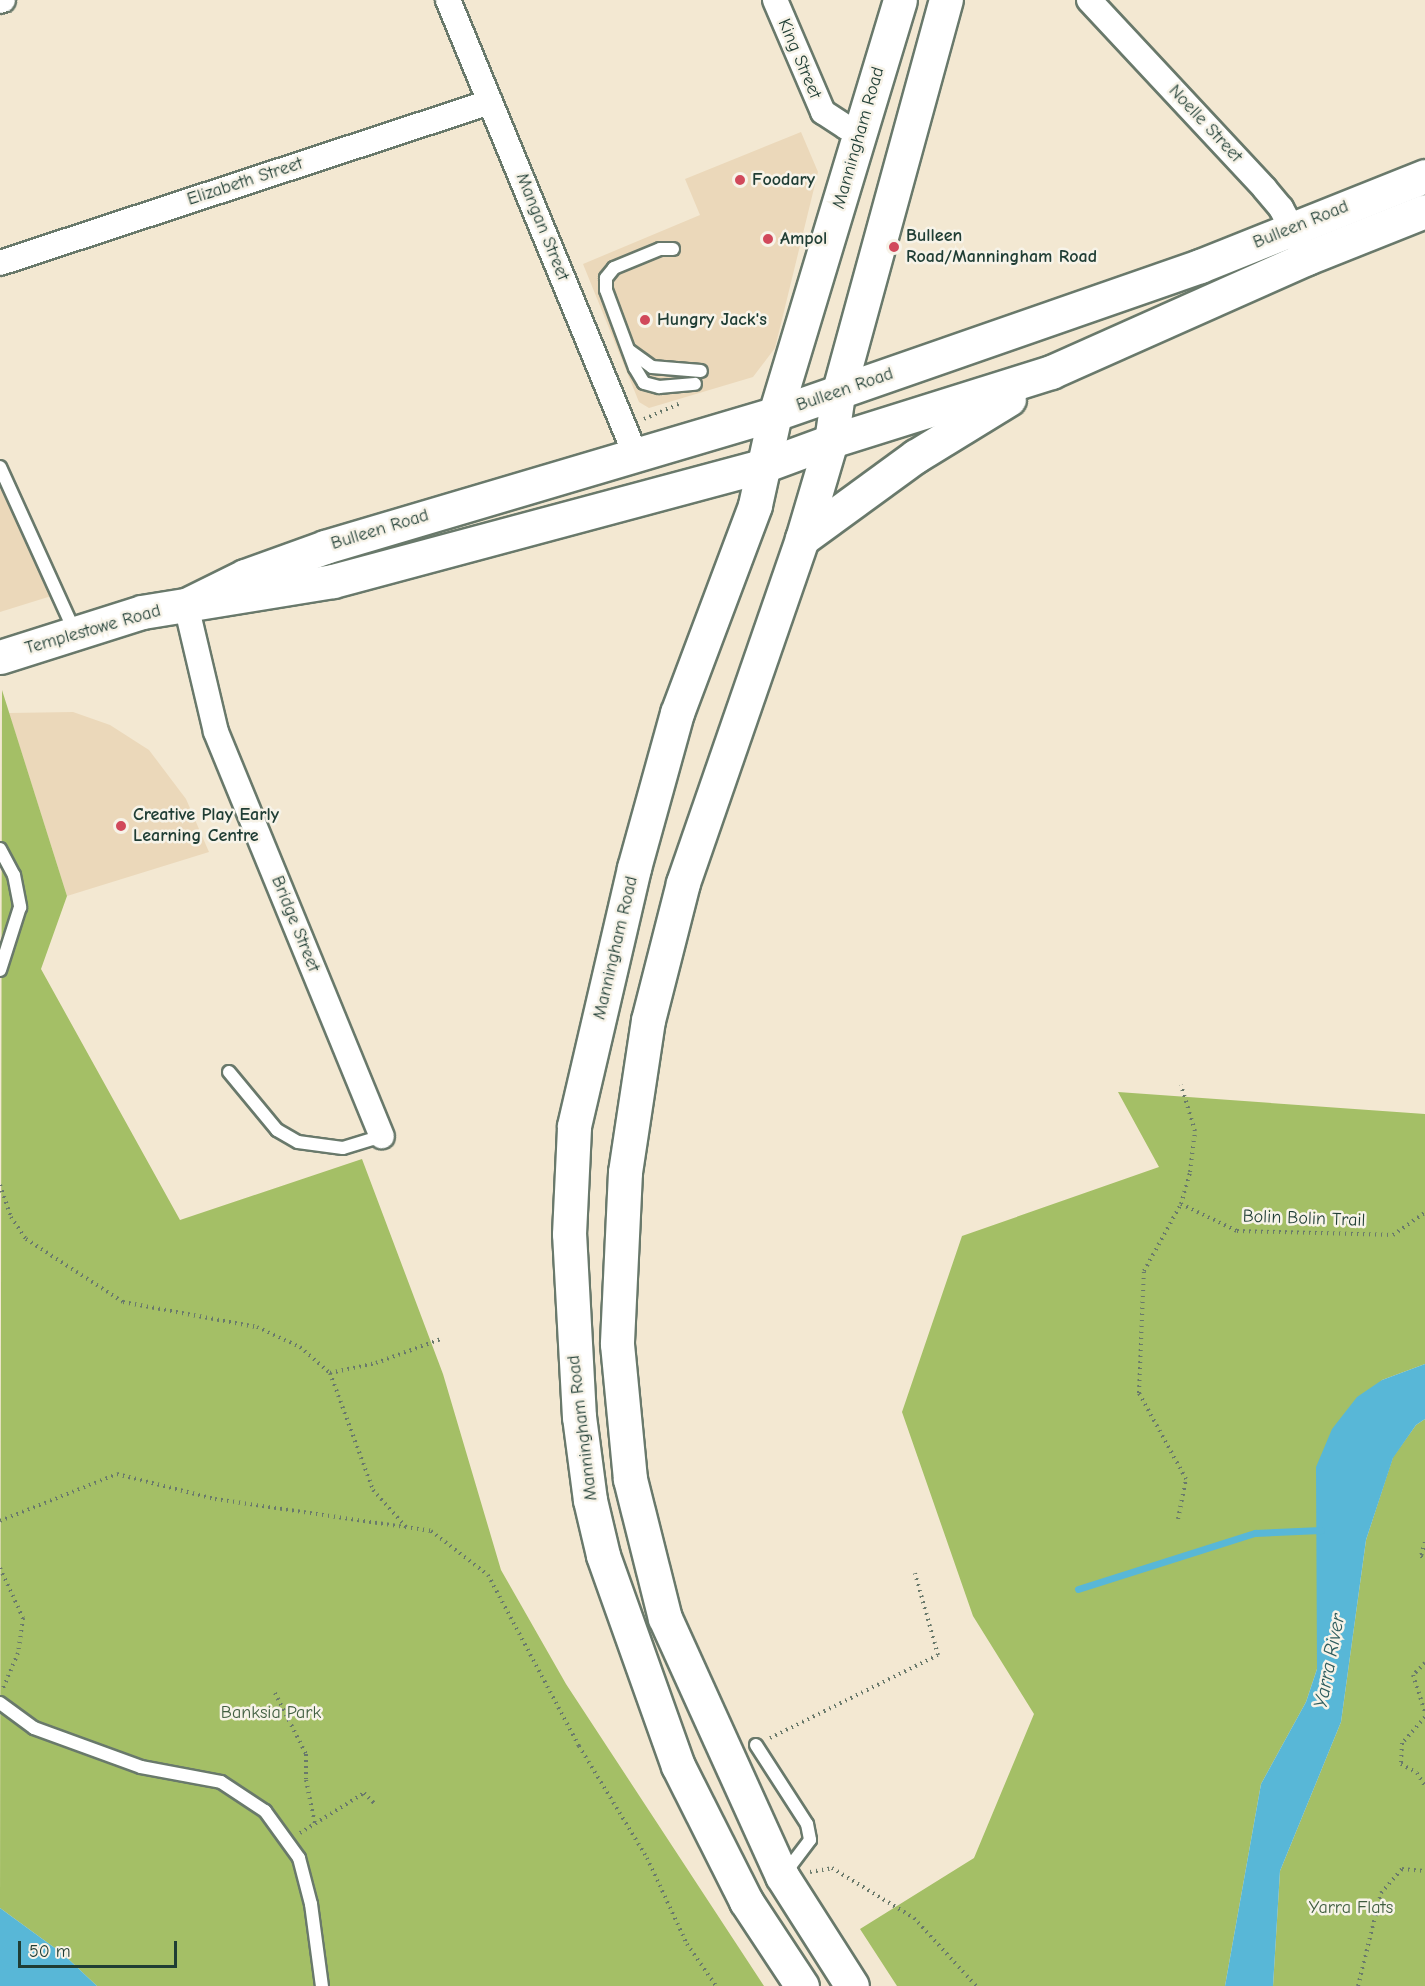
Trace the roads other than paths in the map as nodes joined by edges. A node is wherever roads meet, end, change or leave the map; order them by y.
1 (448, 0) edge
2 (775, 0) edge
3 (900, 0) edge
4 (946, 0) edge
5 (1089, 0) edge
6 (490, 102) junction
7 (861, 128) junction
8 (1425, 176) edge
9 (1425, 211) edge
10 (1293, 228) junction
11 (673, 249) dead end
12 (1307, 258) junction
13 (0, 263) edge
14 (628, 349) junction
15 (701, 370) dead end
16 (1051, 372) junction
17 (695, 384) dead end
18 (838, 394) junction
19 (775, 414) junction
20 (630, 441) junction
21 (831, 441) junction
22 (763, 466) junction
23 (0, 467) edge
24 (5, 493) edge
25 (802, 539) junction
26 (186, 605) junction
27 (75, 633) junction
28 (0, 657) edge
29 (0, 849) edge
30 (0, 970) edge
31 (229, 1072) dead end
32 (382, 1136) joint
33 (569, 1234) junction
34 (622, 1237) junction
35 (0, 1703) edge
36 (756, 1745) road end
37 (782, 1876) junction
38 (322, 1986) edge
39 (802, 1986) edge
40 (852, 1986) edge

1 - 6 street, Mangan Street
2 - 7 street, King Street
3 - 7 main road, Manningham Road
4 - 18 main road
5 - 10 street, Noelle Street
6 - 13 street, Elizabeth Street
6 - 20 street, Mangan Street
7 - 19 main road, Manningham Road
8 - 10 main road, Bulleen Road
9 - 12 main road, Bulleen Road
10 - 12 street, Noelle Street
10 - 18 main road, Bulleen Road
11 - 14 lane
12 - 16 main road, Bulleen Road
14 - 15 lane
14 - 17 lane
16 - 21 main road, Bulleen Road
16 - 25 main road, Bulleen Road
18 - 19 main road, Bulleen Road
18 - 21 main road
19 - 20 main road, Bulleen Road
19 - 22 main road, Manningham Road
20 - 26 main road, Bulleen Road
21 - 22 main road, Bulleen Road
21 - 25 main road
22 - 26 main road, Bulleen Road
22 - 33 main road, Manningham Road
23 - 24 lane
24 - 27 lane
25 - 34 main road
26 - 27 main road, Templestowe Road
26 - 32 street, Bridge Street
27 - 28 main road, Templestowe Road
29 - 30 lane
31 - 32 lane
33 - 34 main road
33 - 39 main road, Manningham Road
34 - 37 main road
35 - 38 lane
36 - 37 lane
37 - 40 main road

